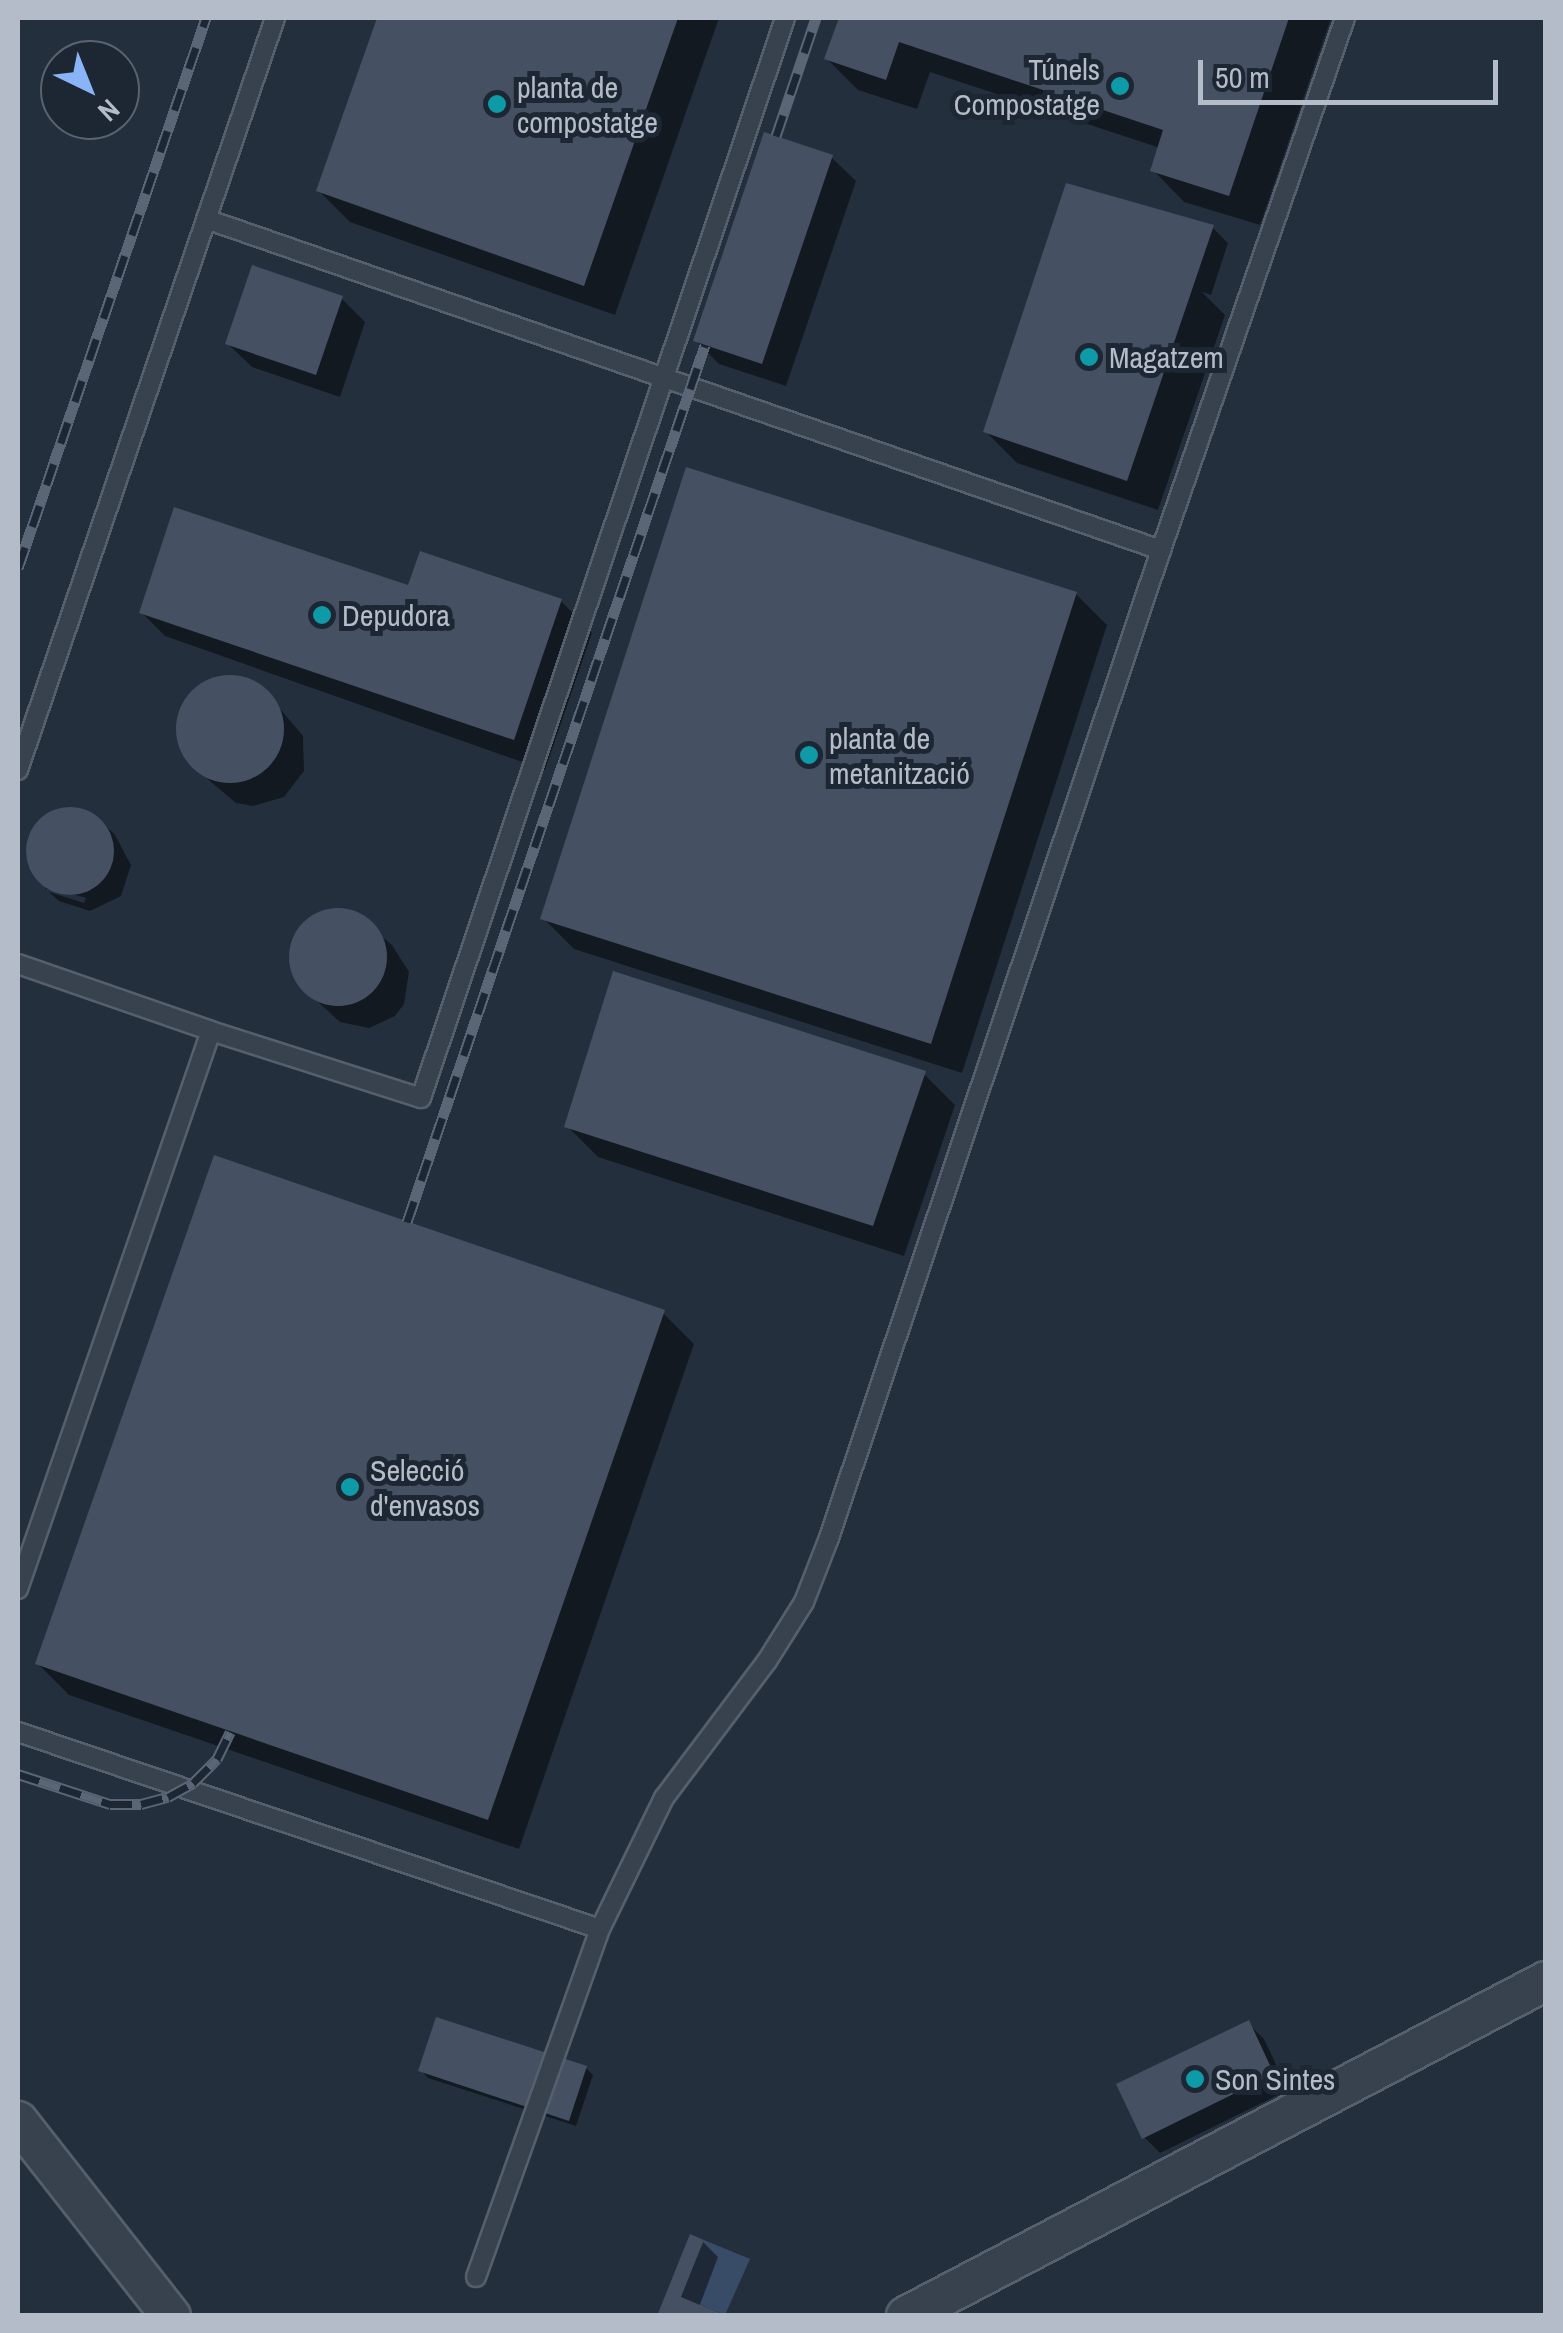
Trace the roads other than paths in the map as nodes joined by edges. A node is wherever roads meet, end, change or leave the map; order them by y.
1 (275, 18) edge
2 (785, 18) edge
3 (1345, 18) edge
4 (206, 218) junction
5 (664, 378) junction
6 (1160, 550) junction
7 (18, 770) edge
8 (18, 964) edge
9 (211, 1031) junction
10 (18, 1589) edge
11 (18, 1732) edge
12 (600, 1929) junction
13 (1546, 1981) edge
14 (18, 2121) edge
15 (476, 2277) dead end
16 (171, 2316) edge
17 (906, 2316) edge

1 - 4 lane
2 - 5 lane
3 - 6 lane
4 - 5 lane
4 - 7 lane
5 - 6 lane
5 - 9 lane
6 - 12 lane
8 - 9 lane
9 - 10 lane
11 - 12 lane
12 - 15 lane
13 - 17 street
14 - 16 street

